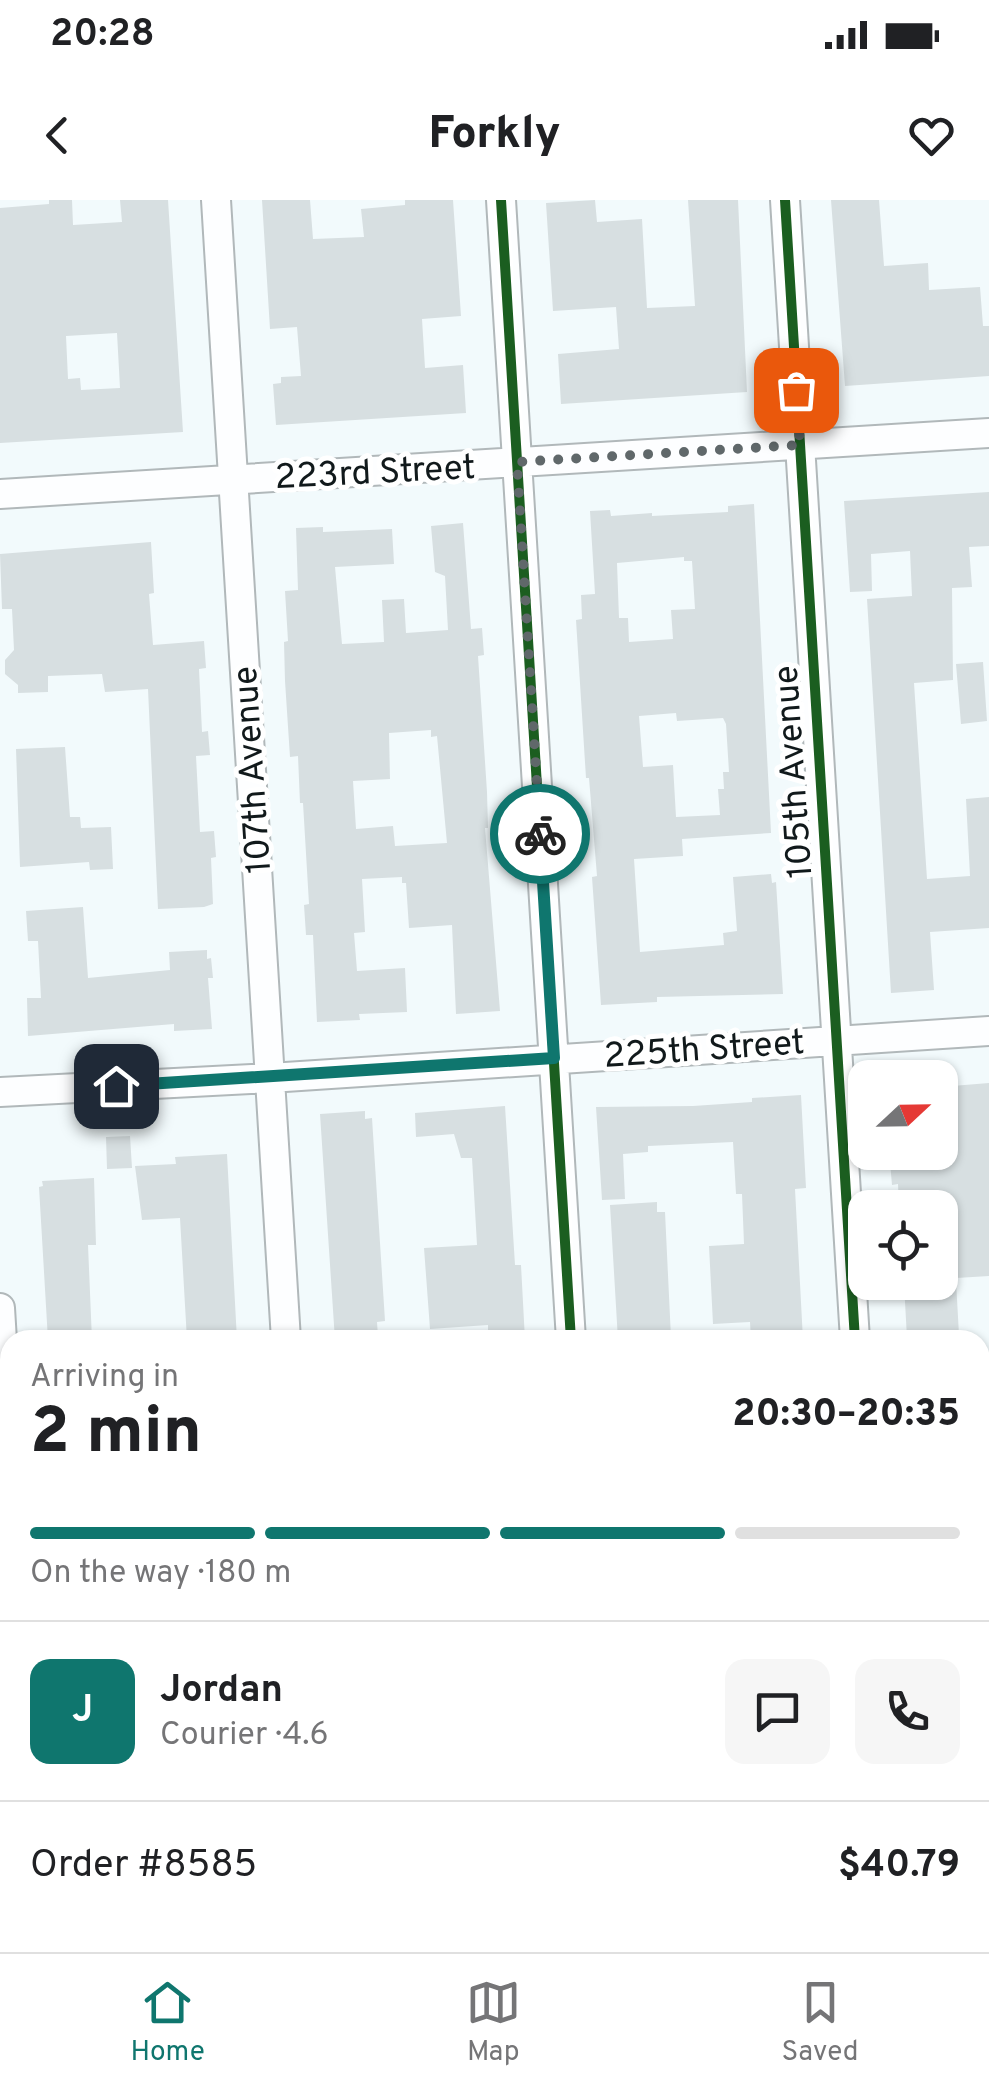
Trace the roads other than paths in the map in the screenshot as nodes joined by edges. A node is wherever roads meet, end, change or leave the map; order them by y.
1 (216, 200) edge
2 (501, 200) edge
3 (785, 200) edge
4 (989, 433) edge
5 (800, 445) junction
6 (517, 462) junction
7 (232, 480) junction
8 (0, 494) edge
9 (989, 1031) edge
10 (836, 1040) junction
11 (554, 1058) junction
12 (270, 1078) junction
13 (0, 1092) edge
14 (285, 1330) edge
15 (570, 1330) edge
16 (854, 1330) edge

1 - 7 street, 107th Avenue
2 - 6 street
3 - 5 street, 105th Avenue
4 - 5 street, 223rd Street
5 - 6 street, 223rd Street
5 - 10 street, 105th Avenue
6 - 7 street, 223rd Street
6 - 11 street
7 - 8 street, 223rd Street
7 - 12 street, 107th Avenue
9 - 10 street, 225th Street
10 - 11 street, 225th Street
10 - 16 street, 105th Avenue
11 - 12 street, 225th Street
11 - 15 street
12 - 13 street, 225th Street
12 - 14 street, 107th Avenue

